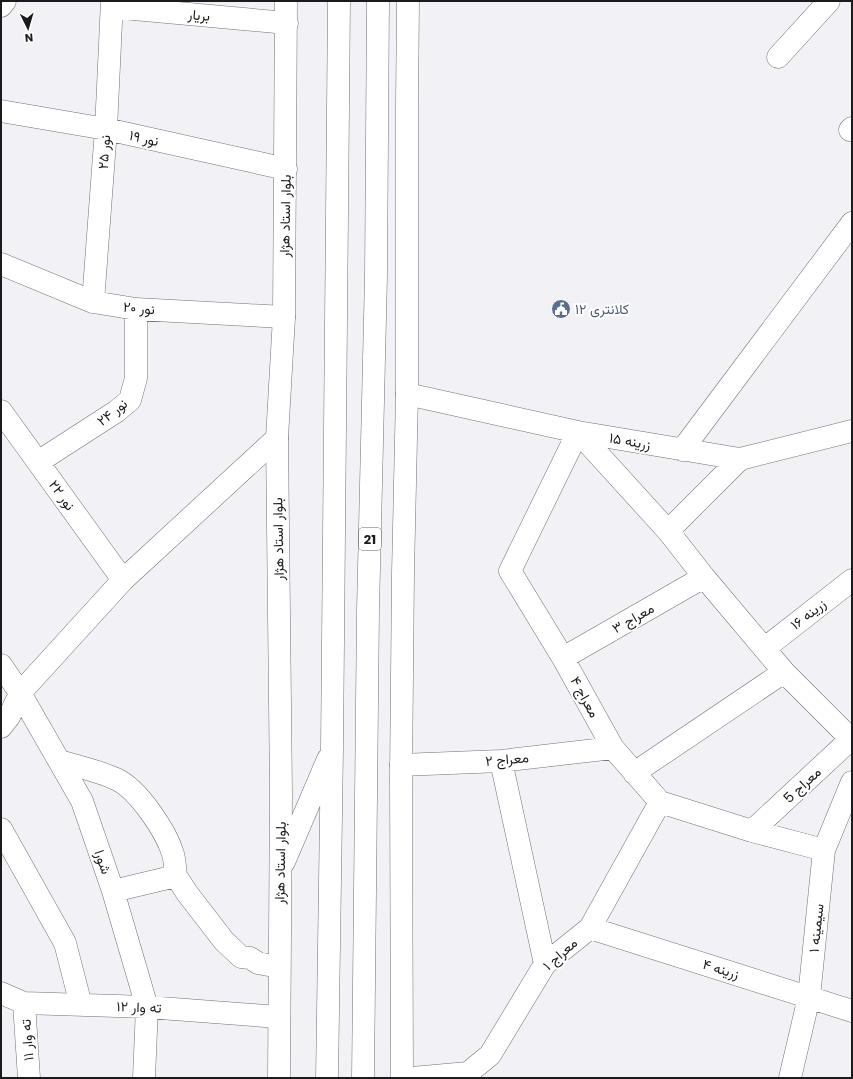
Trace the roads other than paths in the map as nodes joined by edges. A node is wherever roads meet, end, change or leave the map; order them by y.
1 (5, 1) edge
2 (286, 1) edge
3 (340, 1) edge
4 (378, 1) edge
5 (408, 1) edge
6 (829, 1) edge
7 (112, 4) edge
8 (1, 6) edge
9 (287, 23) junction
10 (778, 57) dead end
11 (1, 110) edge
12 (106, 129) junction
13 (286, 169) junction
14 (852, 223) edge
15 (1, 264) edge
16 (92, 302) junction
17 (136, 309) junction
18 (284, 317) junction
19 (407, 394) junction
20 (1, 411) edge
21 (852, 431) edge
22 (578, 432) junction
23 (277, 438) junction
24 (682, 450) junction
25 (740, 459) junction
26 (38, 462) junction
27 (668, 531) junction
28 (704, 578) junction
29 (123, 580) junction
30 (852, 580) edge
31 (765, 648) junction
32 (563, 658) junction
33 (1, 665) edge
34 (784, 672) junction
35 (20, 693) junction
36 (4, 720) edge
37 (852, 739) edge
38 (613, 748) junction
39 (332, 749) junction
40 (60, 761) junction
41 (502, 761) junction
42 (401, 765) junction
43 (634, 774) junction
44 (852, 782) edge
45 (660, 802) junction
46 (1, 829) edge
47 (752, 831) junction
48 (824, 850) junction
49 (280, 872) junction
50 (176, 876) junction
51 (113, 891) junction
52 (590, 928) junction
53 (545, 964) junction
54 (279, 967) junction
55 (1, 993) edge
56 (809, 997) junction
57 (24, 1003) junction
58 (81, 1005) junction
59 (147, 1007) junction
60 (852, 1011) edge
61 (279, 1017) junction
62 (29, 1078) edge
63 (144, 1078) edge
64 (279, 1078) edge
65 (327, 1078) edge
66 (363, 1078) edge
67 (402, 1078) edge
68 (412, 1078) edge
69 (790, 1078) edge

1 - 8 street
2 - 9 street, بلوار استاد هژار
3 - 39 street
4 - 66 street, 21
5 - 19 street
6 - 10 street
7 - 9 street, بریار
7 - 12 street, نور ۲۵
9 - 13 street, بلوار استاد هژار
11 - 12 street, نور ۱۹
12 - 13 street, نور ۱۹
12 - 16 street, نور ۲۵
13 - 18 street, بلوار استاد هژار
14 - 24 street
15 - 16 street, نور ۲۰
16 - 17 street, نور ۲۰
17 - 18 street, نور ۲۰
17 - 26 street, نور ۲۴
18 - 23 street, بلوار استاد هژار
19 - 22 street, زرینه ۱۵
19 - 42 street
20 - 26 street, نور ۲۲
21 - 25 street, زرینه ۱۵
22 - 24 street, زرینه ۱۵
22 - 27 street
22 - 32 street, معراج ۴
23 - 29 street
23 - 49 street, بلوار استاد هژار
24 - 25 street, زرینه ۱۵
25 - 27 street
26 - 29 street, نور ۲۲
27 - 28 street
28 - 31 street
28 - 32 street, معراج ۳
29 - 35 street
30 - 31 street, زرینه ۱۶
31 - 34 street
32 - 38 street, معراج ۴
33 - 35 street, شورا
34 - 37 street
34 - 43 street
35 - 36 street
35 - 40 street, شورا
37 - 47 street, معراج 5
38 - 41 street, معراج ۲
38 - 43 street, معراج ۴
39 - 49 street
39 - 65 street
40 - 50 street
40 - 51 street, شورا
41 - 42 street, معراج ۲
41 - 53 street
42 - 67 street
43 - 45 street, معراج ۴
44 - 48 street, سیمینه ۱
45 - 47 street, معراج ۴
45 - 52 street, معراج ۱
46 - 58 street
47 - 48 street, معراج ۴
48 - 56 street, سیمینه ۱
49 - 54 street, بلوار استاد هژار
50 - 51 street
50 - 54 street
51 - 59 street, شورا
52 - 53 street, معراج ۱
52 - 56 street, زرینه ۴
53 - 68 street, معراج ۱
54 - 61 street, بلوار استاد هژار
55 - 57 street, ته وار ۱۲
56 - 60 street, زرینه ۴
56 - 69 street, سیمینه ۱
57 - 58 street, ته وار ۱۲
57 - 62 street, ته وار ۱۱
58 - 59 street, ته وار ۱۲
59 - 61 street, ته وار ۱۲
59 - 63 street, شورا
61 - 64 street, بلوار استاد هژار

